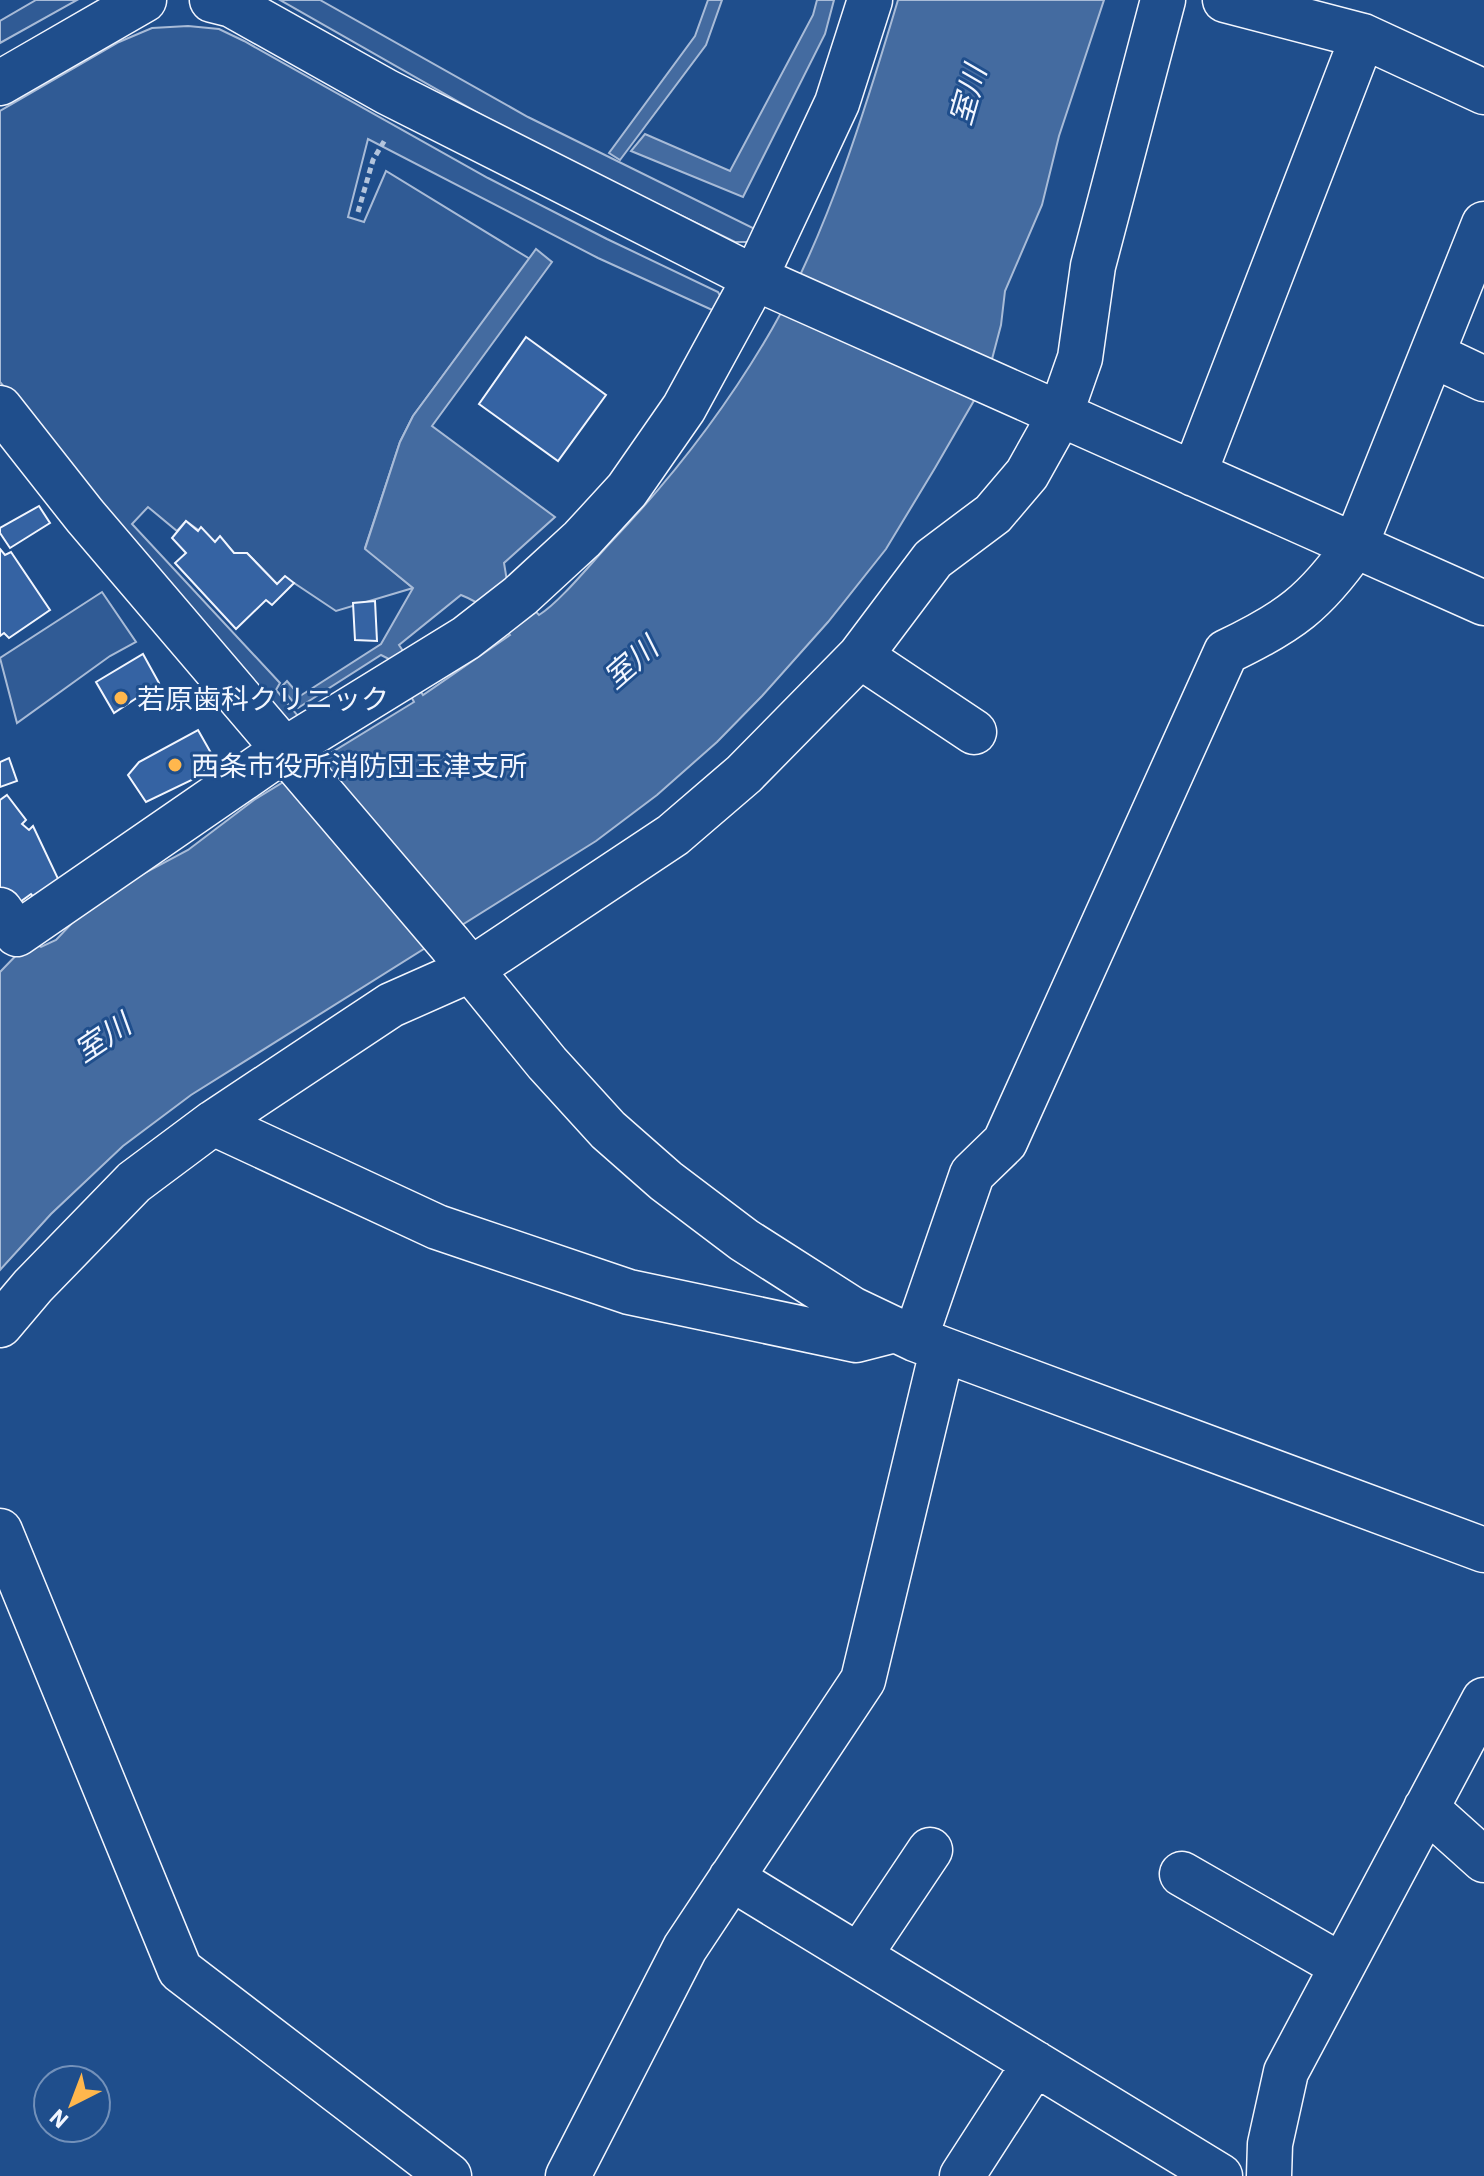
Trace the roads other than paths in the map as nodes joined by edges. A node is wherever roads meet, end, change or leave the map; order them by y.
1 (144, 0) edge
2 (212, 0) edge
3 (1163, 0) edge
4 (1225, 0) edge
5 (862, 13) edge
6 (1363, 36) junction
7 (0, 83) edge
8 (1484, 92) edge
9 (1484, 224) edge
10 (768, 284) junction
11 (1433, 355) junction
12 (1484, 379) edge
13 (0, 408) edge
14 (1060, 415) junction
15 (1194, 474) junction
16 (1355, 546) junction
17 (1484, 603) edge
18 (860, 656) junction
19 (974, 732) dead end
20 (290, 757) junction
21 (0, 910) edge
22 (460, 957) junction
23 (213, 1123) junction
24 (0, 1325) edge
25 (918, 1340) junction
26 (0, 1531) edge
27 (1484, 1550) edge
28 (1484, 1700) edge
29 (1426, 1808) junction
30 (930, 1850) dead end
31 (1484, 1860) edge
32 (1182, 1874) dead end
33 (731, 1878) junction
34 (859, 1956) junction
35 (1342, 1966) junction
36 (1035, 2063) junction
37 (449, 2176) edge
38 (568, 2176) edge
39 (962, 2176) edge
40 (1220, 2176) edge
41 (1269, 2176) edge

1 - 7 street
2 - 10 street
3 - 14 street
4 - 6 street
5 - 10 street
6 - 8 street
6 - 15 street
9 - 11 street
10 - 14 street
10 - 20 street
11 - 12 street
11 - 16 street
13 - 20 street
14 - 15 street
14 - 18 street
15 - 16 street
16 - 17 street
16 - 25 street
18 - 19 street
18 - 22 street
20 - 21 street
20 - 22 street
22 - 23 street
22 - 25 street
23 - 24 street
23 - 25 street
25 - 27 street
25 - 33 street
26 - 37 street
28 - 29 street
29 - 31 street
29 - 35 street
30 - 34 street
32 - 35 street
33 - 34 street
33 - 38 street
34 - 36 street
35 - 41 street
36 - 39 street
36 - 40 street

